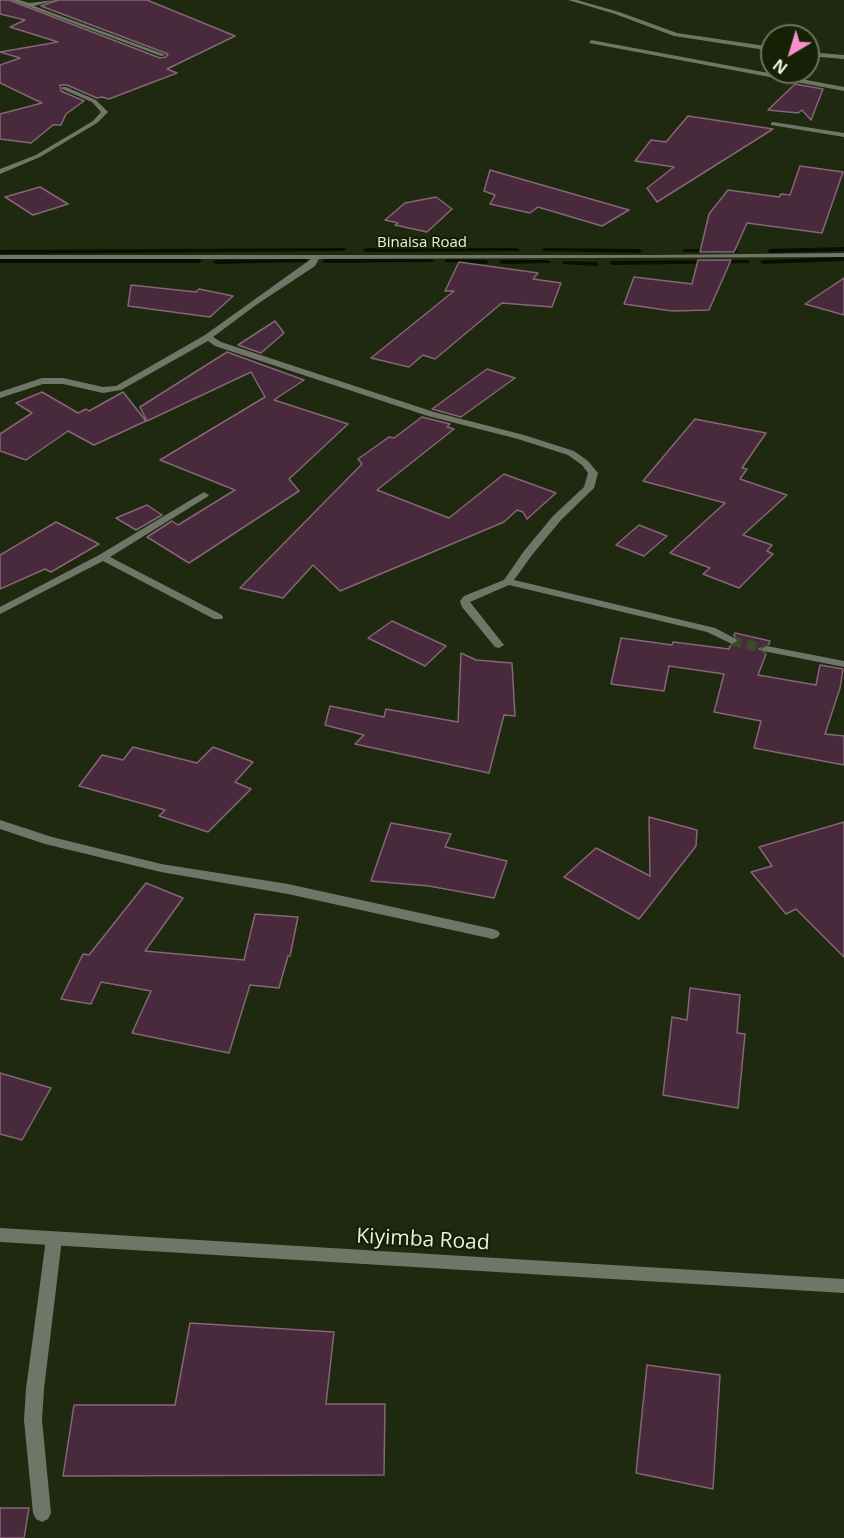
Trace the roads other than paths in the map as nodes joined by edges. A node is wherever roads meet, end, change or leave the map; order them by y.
1 (14, 0) edge
2 (53, 0) edge
3 (571, 0) edge
4 (28, 6) junction
5 (591, 42) dead end
6 (760, 47) edge
7 (163, 55) dead end
8 (820, 55) edge
9 (844, 57) edge
10 (64, 88) dead end
11 (844, 89) edge
12 (773, 124) dead end
13 (844, 135) edge
14 (0, 172) edge
15 (844, 255) edge
16 (318, 256) junction
17 (0, 257) edge
18 (208, 337) junction
19 (0, 395) edge
20 (204, 495) dead end
21 (103, 557) junction
22 (508, 582) junction
23 (0, 611) edge
24 (218, 617) dead end
25 (732, 641) tunnel mouth
26 (499, 645) dead end
27 (768, 649) tunnel mouth
28 (844, 664) edge
29 (0, 824) edge
30 (493, 934) dead end
31 (0, 1235) edge
32 (54, 1239) junction
33 (844, 1286) edge
34 (42, 1513) dead end

1 - 4 street
2 - 4 street
3 - 6 street
4 - 7 street
5 - 11 street
8 - 9 street
10 - 14 street
12 - 13 street
15 - 16 street, Binaisa Road
16 - 17 street, Binaisa Road
16 - 18 street
18 - 19 street
18 - 22 street
20 - 21 street
21 - 23 street
21 - 24 street
22 - 25 street
22 - 26 street
27 - 28 street
29 - 30 street
31 - 32 street, Kiyimba Road
32 - 33 street, Kiyimba Road
32 - 34 street

